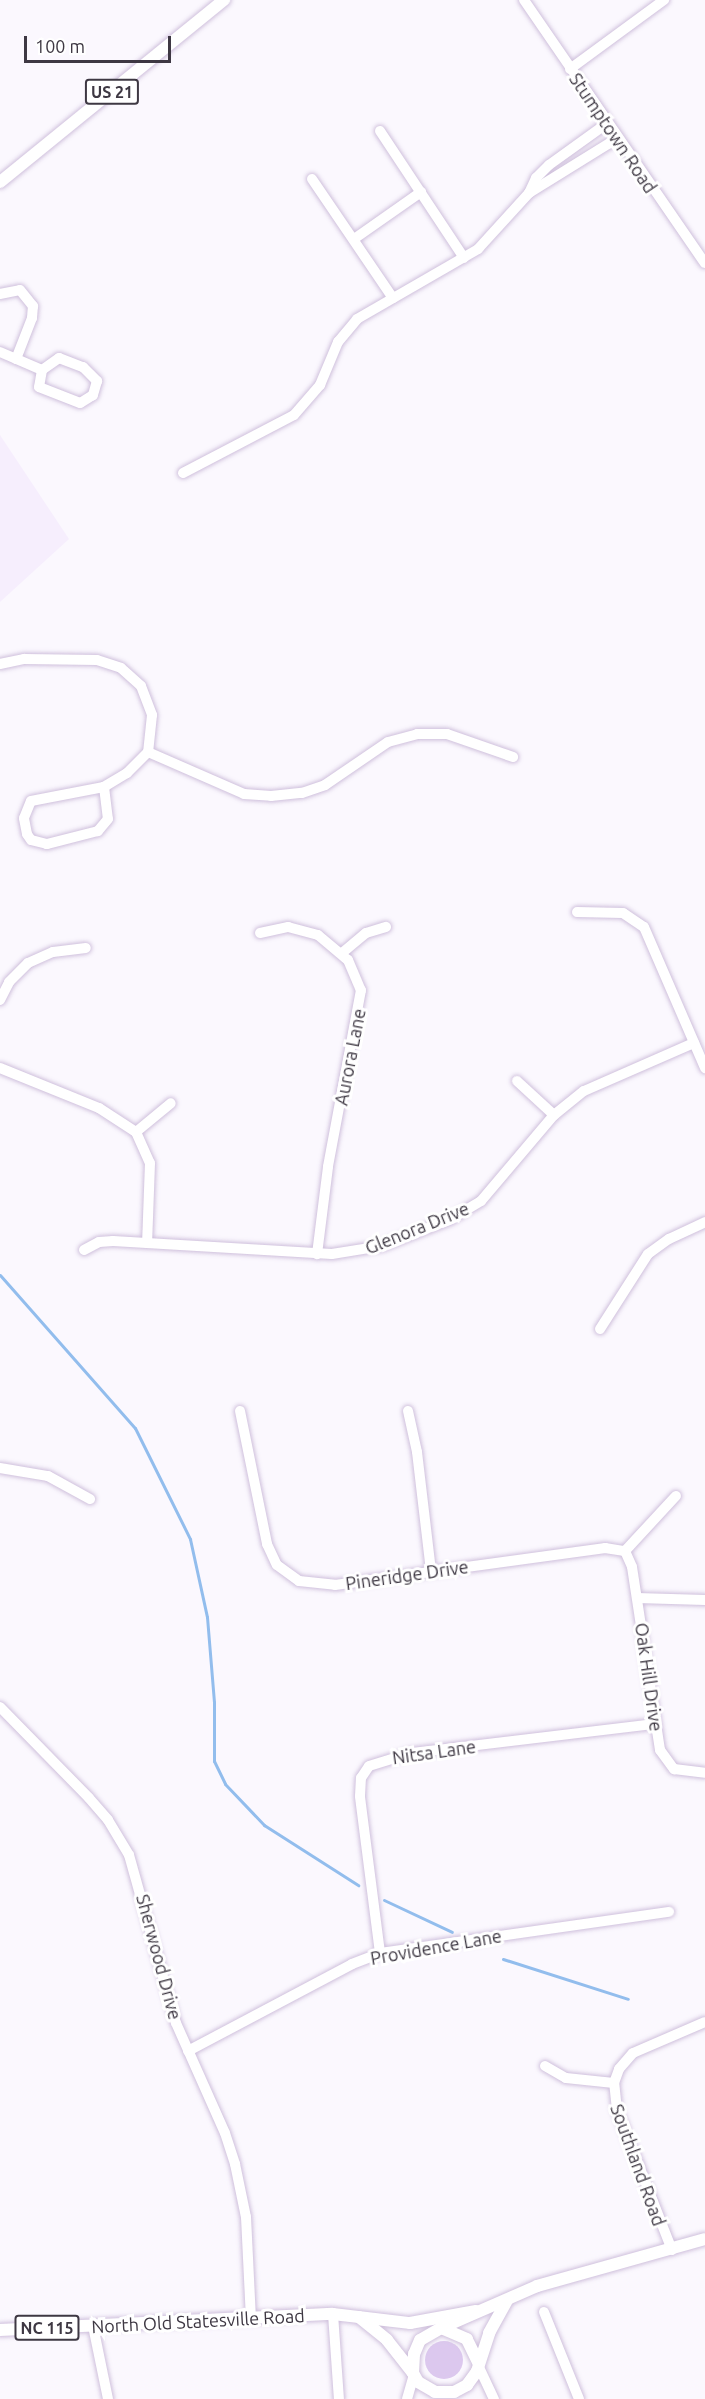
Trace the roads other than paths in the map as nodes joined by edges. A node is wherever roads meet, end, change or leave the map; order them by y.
1 (224, 0) edge
2 (524, 0) edge
3 (664, 0) edge
4 (570, 69) junction
5 (606, 124) junction
6 (380, 131) dead end
7 (616, 139) junction
8 (312, 179) dead end
9 (0, 182) edge
10 (421, 192) junction
11 (529, 194) junction
12 (354, 239) junction
13 (464, 258) junction
14 (705, 263) edge
15 (0, 294) edge
16 (393, 298) junction
17 (0, 352) edge
18 (16, 359) junction
19 (42, 370) junction
20 (183, 473) dead end
21 (0, 664) edge
22 (148, 752) junction
23 (513, 757) dead end
24 (104, 787) junction
25 (577, 912) dead end
26 (386, 927) dead end
27 (260, 933) dead end
28 (86, 948) dead end
29 (342, 953) junction
30 (0, 1000) edge
31 (694, 1043) junction
32 (0, 1068) edge
33 (705, 1068) edge
34 (517, 1081) dead end
35 (171, 1103) dead end
36 (554, 1114) junction
37 (136, 1132) junction
38 (705, 1222) edge
39 (147, 1243) junction
40 (84, 1250) dead end
41 (317, 1254) junction
42 (600, 1329) dead end
43 (240, 1411) dead end
44 (408, 1411) dead end
45 (0, 1468) edge
46 (676, 1496) dead end
47 (90, 1499) dead end
48 (625, 1551) junction
49 (431, 1571) junction
50 (637, 1598) junction
51 (705, 1600) edge
52 (0, 1707) edge
53 (654, 1724) junction
54 (705, 1773) edge
55 (669, 1912) dead end
56 (380, 1953) junction
57 (705, 2022) edge
58 (188, 2051) junction
59 (545, 2066) dead end
60 (614, 2083) junction
61 (705, 2239) edge
62 (672, 2250) junction
63 (507, 2301) junction
64 (476, 2311) junction
65 (544, 2312) dead end
66 (333, 2314) junction
67 (359, 2317) junction
68 (251, 2318) junction
69 (410, 2323) junction
70 (93, 2326) junction
71 (438, 2328) junction
72 (0, 2330) edge
73 (478, 2364) junction
74 (413, 2374) junction
75 (447, 2396) edge
76 (108, 2399) edge
77 (339, 2399) edge
78 (407, 2399) edge
79 (494, 2399) edge
80 (579, 2399) edge

1 - 9 main road, US 21
2 - 4 street, Stumptown Road
3 - 4 street
4 - 5 street, Stumptown Road
5 - 7 street, Stumptown Road
5 - 11 street
6 - 10 street
7 - 11 street
7 - 14 street, Stumptown Road
8 - 12 street
10 - 12 street
10 - 13 street
11 - 13 street
12 - 16 street
13 - 16 street
15 - 18 street
16 - 20 street
17 - 18 street
18 - 19 street
19 - 19 street
21 - 22 street
22 - 23 street
22 - 24 street
24 - 24 street
25 - 31 street
26 - 29 street
27 - 29 street, Aurora Lane
28 - 30 street
29 - 41 street, Aurora Lane
31 - 33 street
31 - 36 street, Glenora Drive
32 - 37 street
34 - 36 street
35 - 37 street
36 - 41 street, Glenora Drive
37 - 39 street
38 - 42 street
39 - 40 street, Glenora Drive
39 - 41 street, Glenora Drive
43 - 49 street, Pineridge Drive
44 - 49 street
45 - 47 street
46 - 48 street
48 - 49 street, Pineridge Drive
48 - 50 street, Oak Hill Drive
50 - 51 street
50 - 53 street, Oak Hill Drive
52 - 58 street, Sherwood Drive
53 - 54 street, Oak Hill Drive
53 - 56 street, Nitsa Lane
55 - 56 street, Providence Lane
56 - 58 street, Providence Lane
57 - 60 street, Southland Road
58 - 68 street, Sherwood Drive
59 - 60 street
60 - 62 street, Southland Road
61 - 62 main road, North Old Statesville Road
62 - 63 main road, North Old Statesville Road
63 - 64 main road, North Old Statesville Road
63 - 73 main road
64 - 69 main road, North Old Statesville Road
64 - 71 main road, North Old Statesville Road
65 - 80 street
66 - 67 main road, North Old Statesville Road / NC 115
66 - 68 main road, North Old Statesville Road / NC 115
66 - 77 street
67 - 69 main road, North Old Statesville Road
67 - 74 main road
68 - 70 main road, North Old Statesville Road / NC 115
69 - 71 main road, North Old Statesville Road
70 - 72 main road, North Old Statesville Road / NC 115
70 - 76 street
71 - 73 main road
71 - 74 main road
73 - 75 main road
73 - 79 street
74 - 75 main road
74 - 78 street

